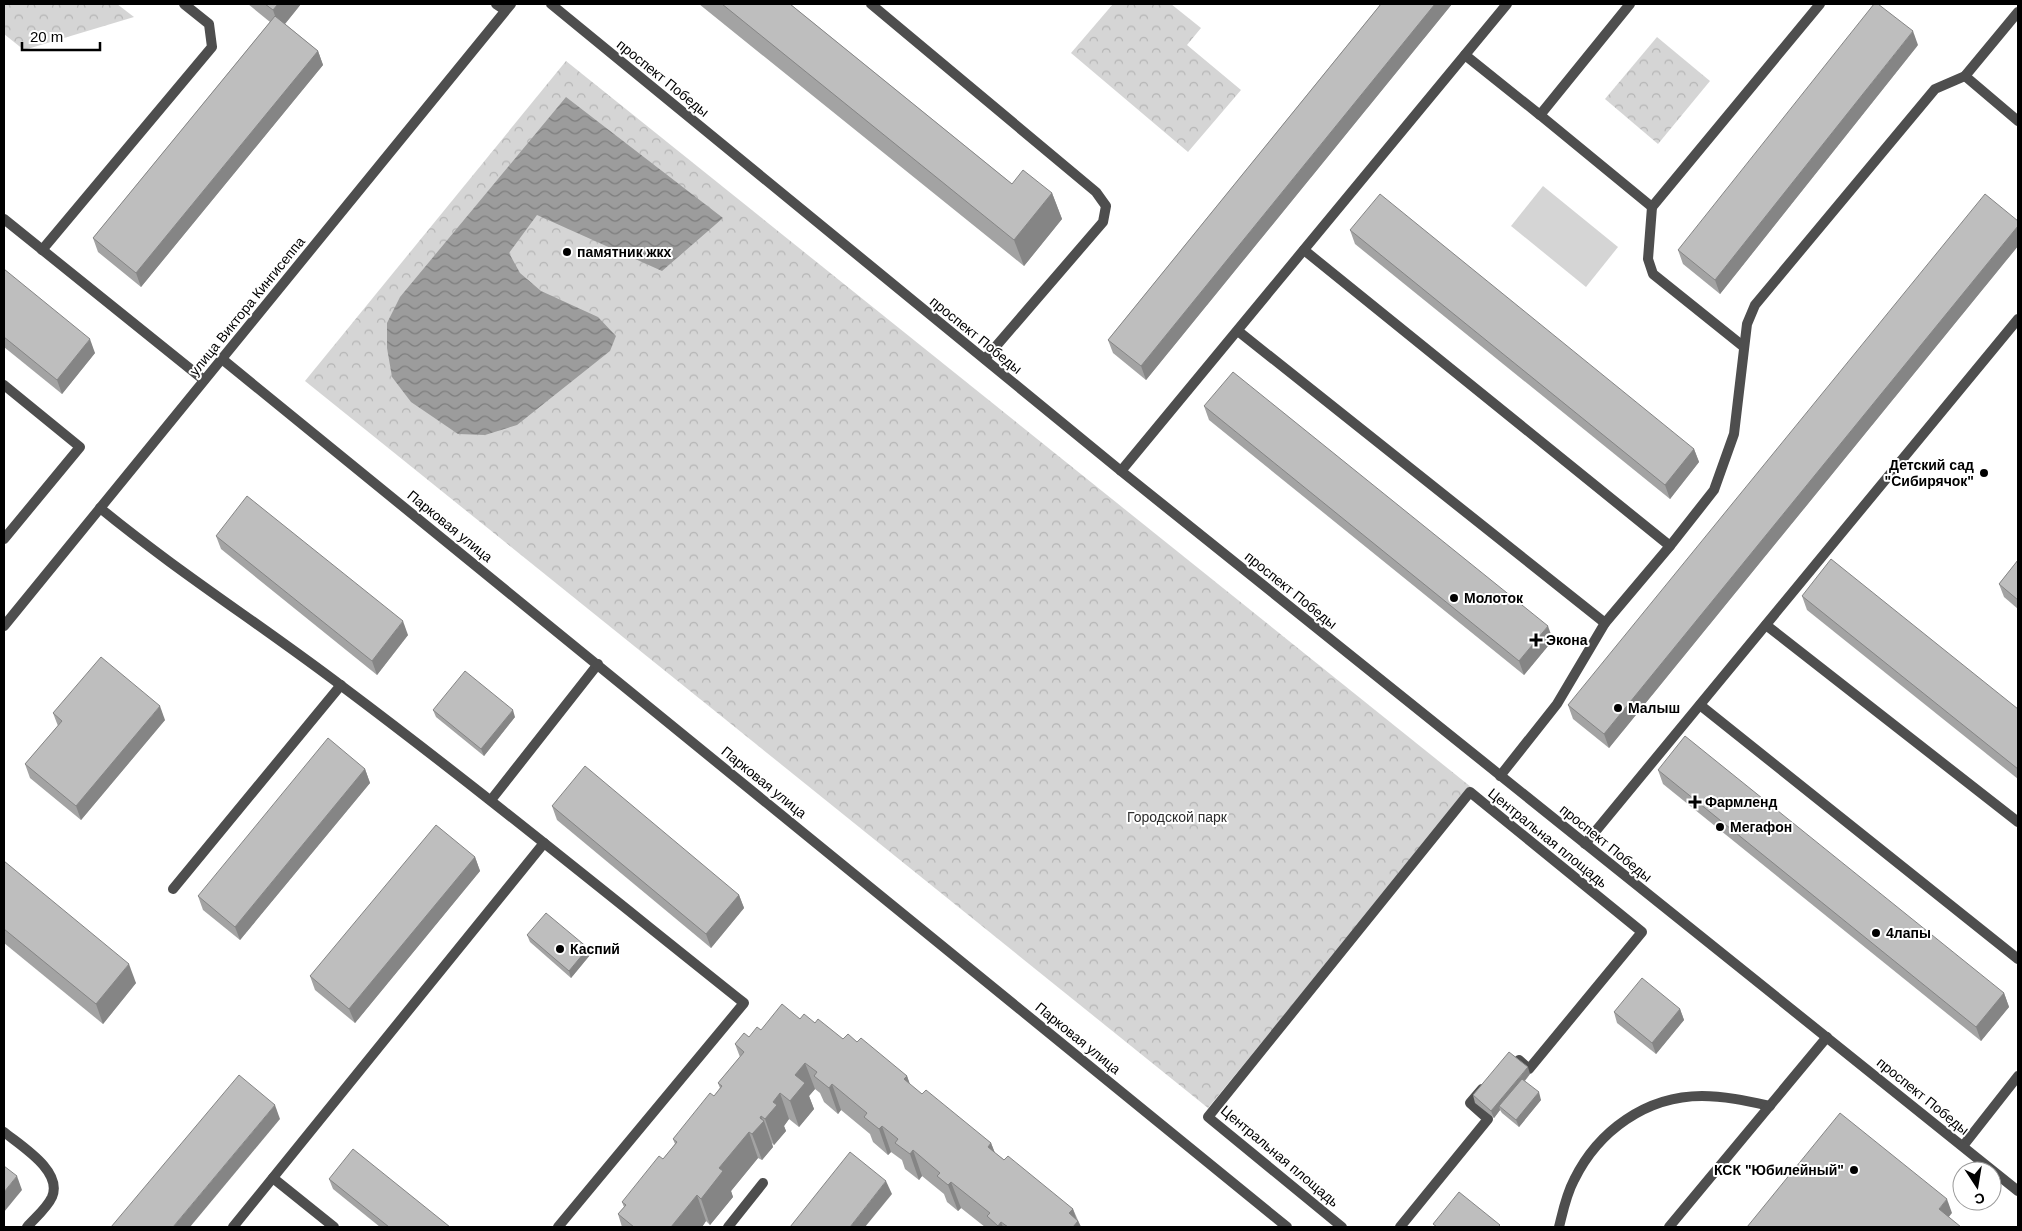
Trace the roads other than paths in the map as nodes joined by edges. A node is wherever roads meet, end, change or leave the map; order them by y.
1 (184, 4) edge
2 (496, 4) edge
3 (551, 4) edge
4 (871, 4) edge
5 (1507, 4) edge
6 (1630, 4) edge
7 (1820, 4) edge
8 (508, 7) edge
9 (2018, 12) edge
10 (1464, 55) junction
11 (1965, 76) junction
12 (1540, 114) junction
13 (2018, 121) edge
14 (1652, 207) junction
15 (4, 219) edge
16 (42, 250) junction
17 (1304, 250) junction
18 (2018, 319) edge
19 (1238, 331) junction
20 (1744, 347) junction
21 (222, 359) junction
22 (985, 360) junction
23 (204, 380) junction
24 (4, 385) edge
25 (1121, 471) junction
26 (100, 508) junction
27 (4, 539) edge
28 (1670, 546) junction
29 (1606, 623) junction
30 (1766, 625) junction
31 (4, 626) edge
32 (598, 664) junction
33 (341, 685) junction
34 (1700, 705) junction
35 (1500, 776) junction
36 (491, 800) junction
37 (2018, 822) edge
38 (544, 844) junction
39 (1585, 844) junction
40 (174, 890) dead end
41 (2018, 958) edge
42 (1827, 1037) junction
43 (1506, 1061) edge
44 (2018, 1076) edge
45 (1488, 1082) edge
46 (1770, 1106) junction
47 (4, 1132) edge
48 (1963, 1146) junction
49 (273, 1178) junction
50 (763, 1183) dead end
51 (2018, 1191) edge
52 (1284, 1226) edge
53 (27, 1227) edge
54 (234, 1227) edge
55 (334, 1227) edge
56 (558, 1227) edge
57 (728, 1227) edge
58 (1342, 1227) edge
59 (1400, 1227) edge
60 (1560, 1227) edge
61 (1669, 1227) edge

1 - 16 street
2 - 8 street
3 - 22 street, проспект Победы
4 - 22 street
5 - 10 street
6 - 12 street
7 - 14 street
8 - 21 street, улица Виктора Кингисеппа
9 - 11 street
10 - 12 street
10 - 17 street
11 - 13 street
11 - 20 street
12 - 14 street
14 - 20 street
15 - 16 street
16 - 23 street
17 - 19 street
17 - 28 street
18 - 30 street
19 - 25 street
19 - 29 street
20 - 28 street
21 - 23 street, улица Виктора Кингисеппа
21 - 32 street, Парковая улица
22 - 25 street, проспект Победы
23 - 26 street, улица Виктора Кингисеппа
24 - 27 street
25 - 35 street, проспект Победы
26 - 31 street, улица Виктора Кингисеппа
26 - 33 street
28 - 29 street
29 - 35 street
30 - 34 street
30 - 37 street
32 - 36 street
32 - 52 street, Парковая улица
33 - 36 street
33 - 40 street
34 - 39 street
34 - 41 street
35 - 39 street, проспект Победы
36 - 38 street
38 - 49 street
38 - 56 street
39 - 42 street, проспект Победы
42 - 46 street
42 - 48 street, проспект Победы
43 - 58 street, Центральная площадь
44 - 48 street
45 - 59 street
46 - 60 street
46 - 61 street
47 - 53 street
48 - 51 street, проспект Победы
49 - 54 street
49 - 55 street
50 - 57 street

